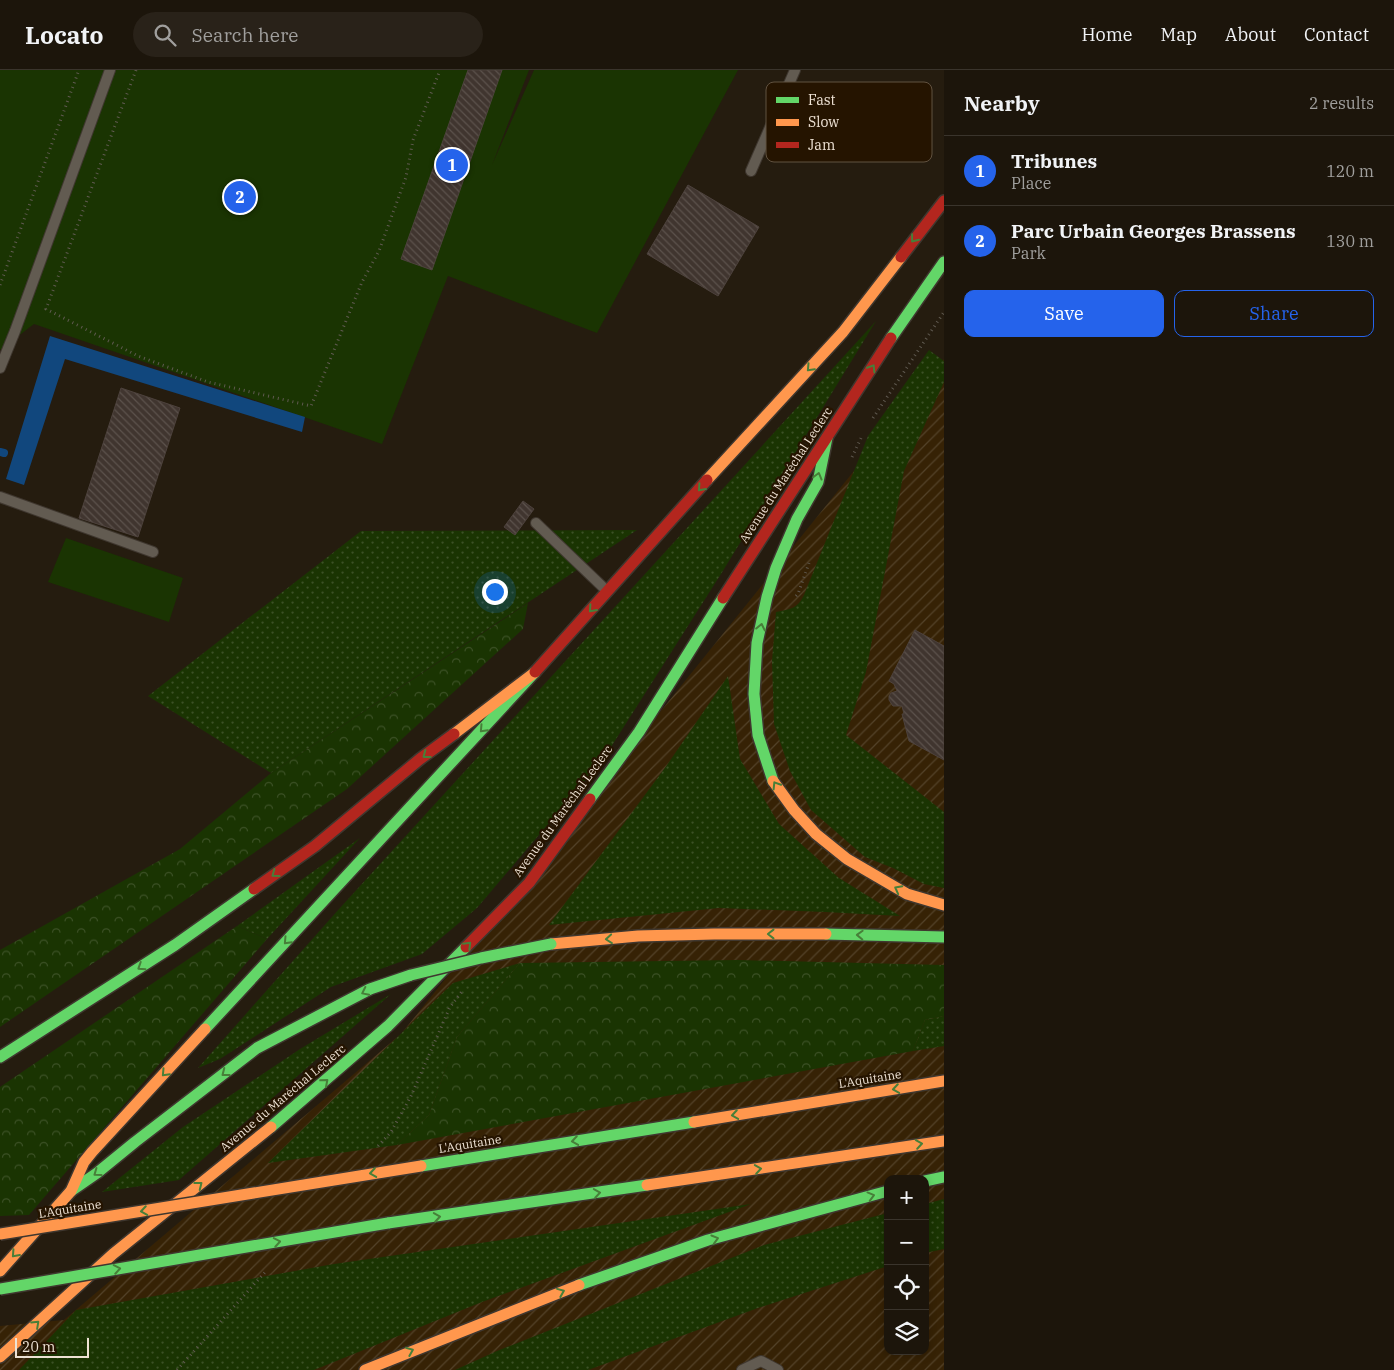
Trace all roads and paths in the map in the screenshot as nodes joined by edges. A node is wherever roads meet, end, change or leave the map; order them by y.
1 (79, 70) edge
2 (110, 70) edge
3 (136, 70) edge
4 (440, 70) edge
5 (795, 70) edge
6 (790, 82) edge
7 (766, 137) edge
8 (751, 171) dead end
9 (944, 201) edge
10 (944, 262) edge
11 (0, 285) edge
12 (0, 368) edge
13 (827, 438) junction
14 (0, 497) edge
15 (536, 523) dead end
16 (153, 552) dead end
17 (608, 592) junction
18 (534, 673) junction
19 (944, 905) edge
20 (944, 937) edge
21 (0, 1057) edge
22 (944, 1081) edge
23 (944, 1141) edge
24 (944, 1177) edge
25 (929, 1181) edge
26 (71, 1191) junction
27 (884, 1192) edge
28 (0, 1234) edge
29 (0, 1271) edge
30 (0, 1289) edge
31 (0, 1357) edge
32 (365, 1370) edge
33 (742, 1370) edge
34 (778, 1370) edge

1 - 11 path
2 - 12 lane
3 - 4 path
5 - 6 lane
7 - 8 lane
9 -> 17 main road
13 -> 10 main road, Avenue du Maréchal Leclerc
19 -> 13 main road
31 -> 13 main road, Avenue du Maréchal Leclerc
14 - 16 lane
15 - 17 lane
17 -> 18 main road
18 -> 21 main road
18 -> 26 main road
20 -> 26 main road, bridge
22 -> 28 main road, L'Aquitaine, bridge
30 -> 23 main road, bridge
24 - 25 main road
26 -> 29 main road
32 -> 27 main road
33 - 34 lane

